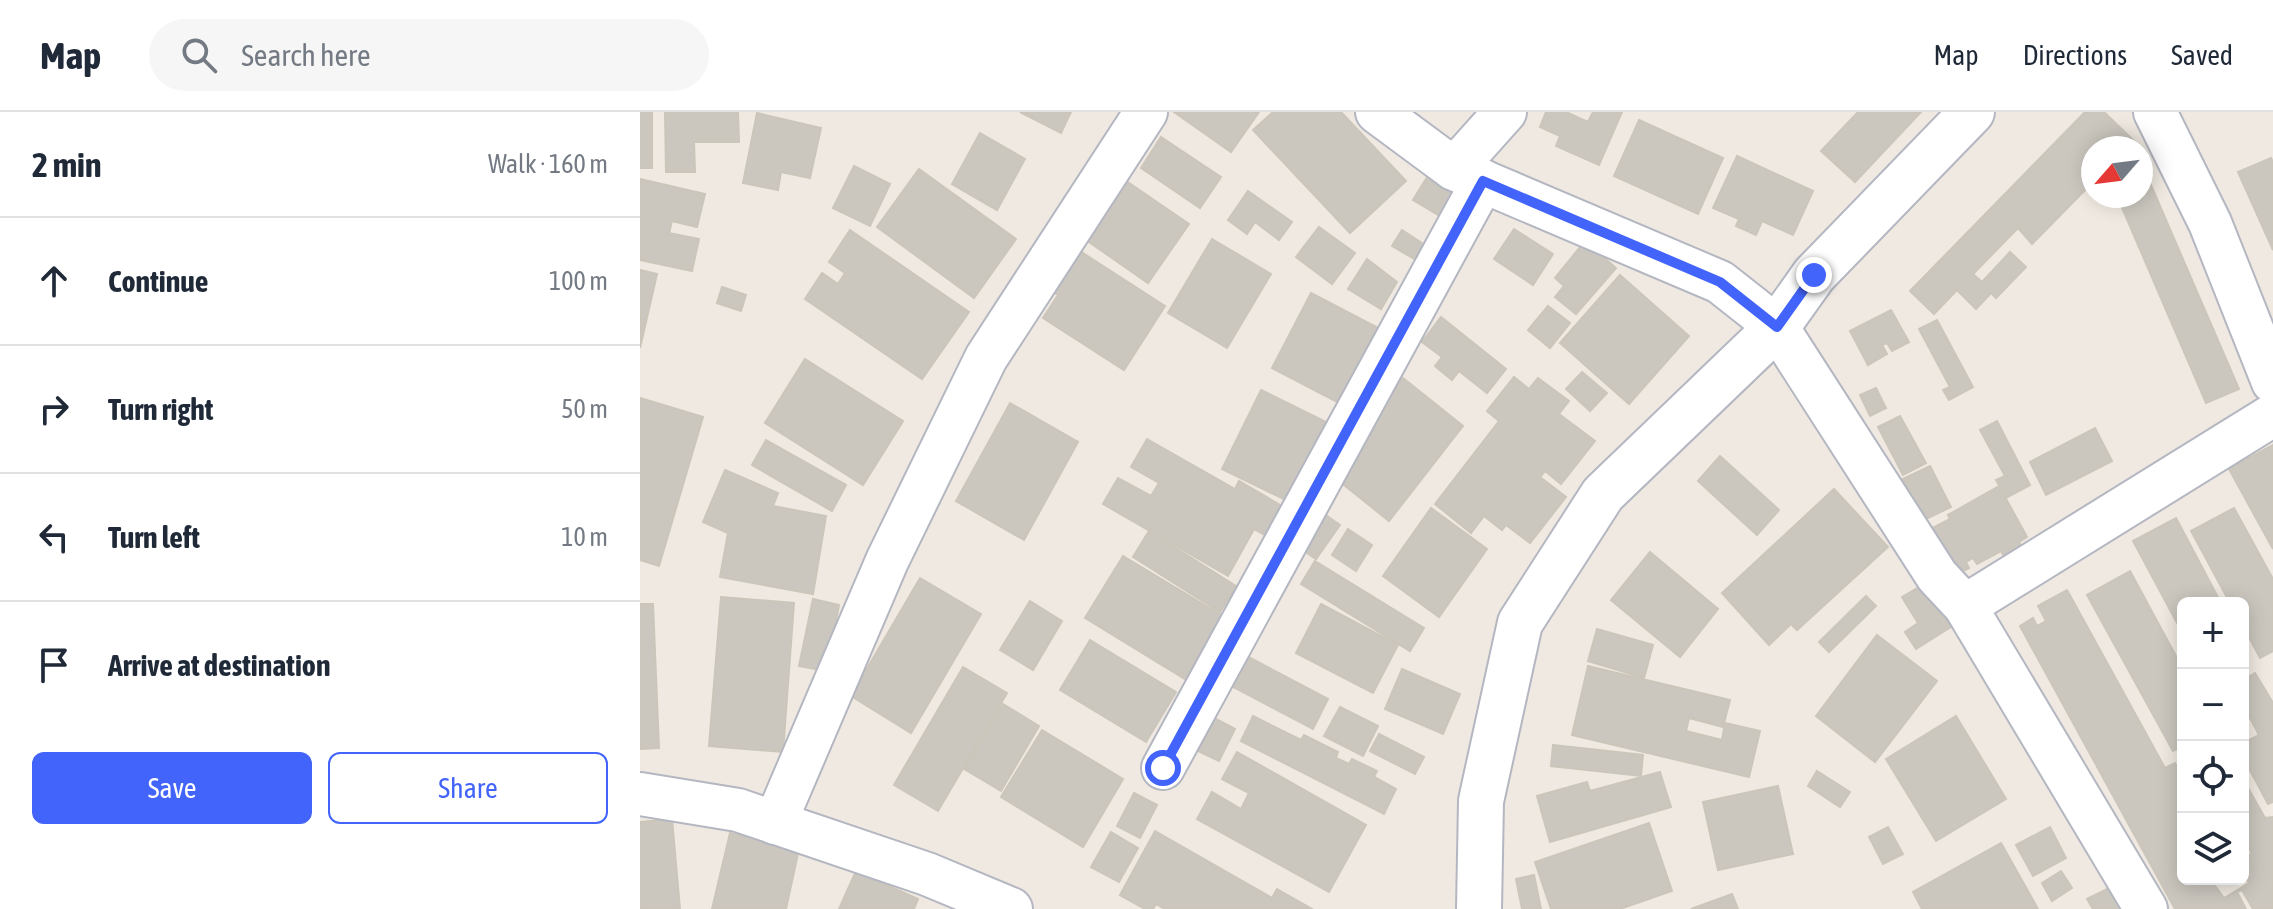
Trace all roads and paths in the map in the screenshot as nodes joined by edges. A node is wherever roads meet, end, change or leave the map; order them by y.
1 (1146, 112) edge
2 (1377, 112) edge
3 (1505, 112) edge
4 (1972, 112) edge
5 (2155, 112) edge
6 (1469, 175) junction
7 (1777, 327) junction
8 (2273, 382) edge
9 (2273, 415) edge
10 (1965, 606) junction
11 (1163, 768) dead end
12 (640, 794) edge
13 (775, 823) junction
14 (1011, 909) edge
15 (1479, 909) edge
16 (2146, 909) edge

1 - 13 street
2 - 6 street
3 - 6 street
4 - 7 main road
5 - 8 street
6 - 7 street
6 - 11 street
7 - 10 street
7 - 15 main road
9 - 10 street
10 - 16 street
12 - 13 street
13 - 14 street

